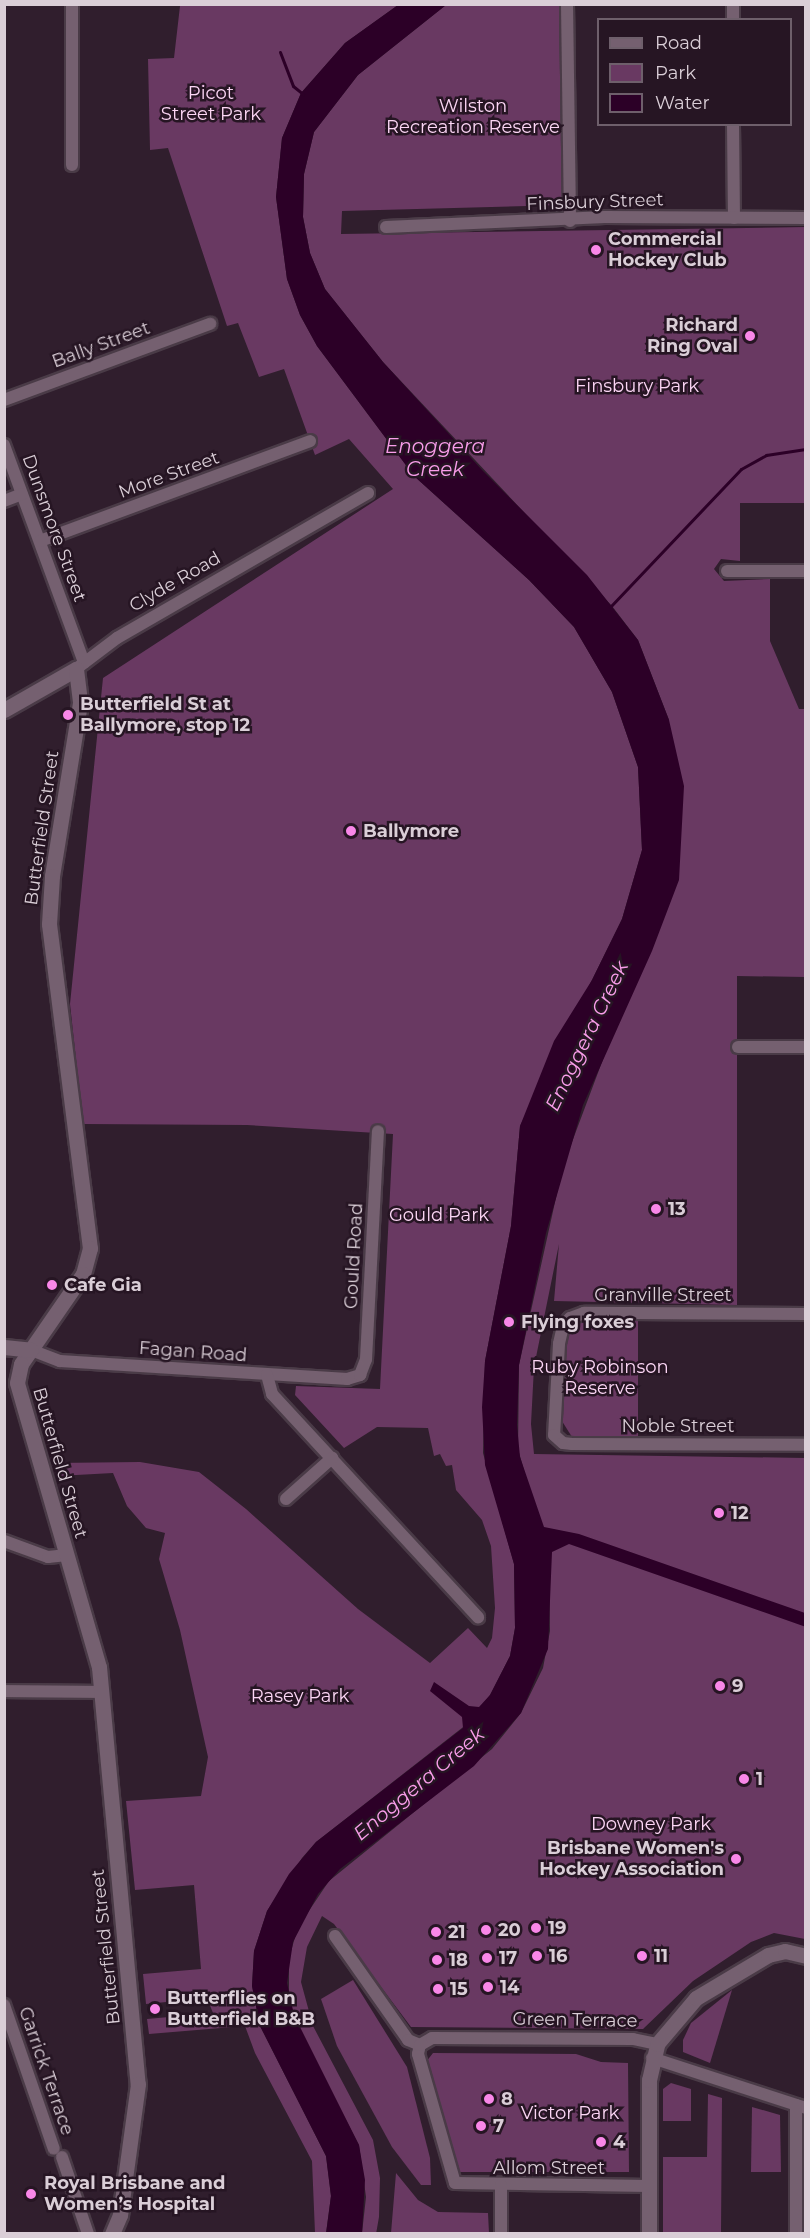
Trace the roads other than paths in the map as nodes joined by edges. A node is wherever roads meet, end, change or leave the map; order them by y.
1 (72, 4) edge
2 (567, 4) edge
3 (733, 126) edge
4 (72, 165) dead end
5 (734, 218) junction
6 (806, 218) edge
7 (570, 221) junction
8 (386, 227) dead end
9 (210, 324) dead end
10 (4, 400) edge
11 (310, 441) dead end
12 (4, 445) edge
13 (368, 493) dead end
14 (22, 494) junction
15 (4, 501) edge
16 (40, 542) junction
17 (727, 571) dead end
18 (806, 571) edge
19 (70, 624) junction
20 (96, 655) junction
21 (80, 666) junction
22 (4, 710) edge
23 (738, 1047) dead end
24 (806, 1047) edge
25 (378, 1131) dead end
26 (806, 1314) edge
27 (4, 1347) edge
28 (32, 1350) junction
29 (267, 1375) junction
30 (355, 1378) joint
31 (554, 1435) joint
32 (806, 1445) edge
33 (332, 1458) junction
34 (286, 1499) dead end
35 (4, 1541) edge
36 (67, 1555) junction
37 (478, 1617) dead end
38 (4, 1691) edge
39 (102, 1692) junction
40 (335, 1936) dead end
41 (806, 1956) edge
42 (4, 2006) edge
43 (420, 2045) junction
44 (654, 2051) junction
45 (801, 2106) edge
46 (501, 2185) junction
47 (649, 2186) junction
48 (120, 2215) junction
49 (88, 2234) edge
50 (112, 2234) edge
51 (123, 2234) edge
52 (501, 2234) edge
53 (649, 2234) edge
54 (796, 2234) edge

1 - 4 street
2 - 7 street
3 - 5 street
5 - 6 street, Finsbury Street
5 - 7 street, Finsbury Street
7 - 8 street, Finsbury Street
9 - 10 street, Bally Street
11 - 16 street, More Street
12 - 14 street, Dunsmore Street
13 - 20 street, Clyde Road
14 - 15 street
14 - 16 street, Dunsmore Street
16 - 19 street, Dunsmore Street
17 - 18 street
19 - 20 street, Dunsmore Street
19 - 21 street, Dunsmore Street
20 - 21 street, Clyde Road
21 - 22 street, Clyde Road
21 - 28 street, Butterfield Street
23 - 24 street
25 - 30 street, Gould Road
26 - 31 street, Granville Street
27 - 28 street
28 - 29 street, Fagan Road
28 - 36 street, Butterfield Street
29 - 30 street, Fagan Road
29 - 33 street
31 - 32 street, Noble Street
33 - 34 street
33 - 37 street
35 - 36 street
36 - 39 street, Butterfield Street
38 - 39 street
39 - 48 street, Butterfield Street
40 - 43 street
41 - 44 street, Green Terrace
42 - 49 street, Garrick Terrace
43 - 44 street, Green Terrace
43 - 46 street, Allom Street
44 - 45 street
44 - 47 street
45 - 54 street
46 - 47 street, Allom Street
46 - 52 street
47 - 53 street
48 - 50 street, Butterfield Street
48 - 51 street, Butterfield Street

